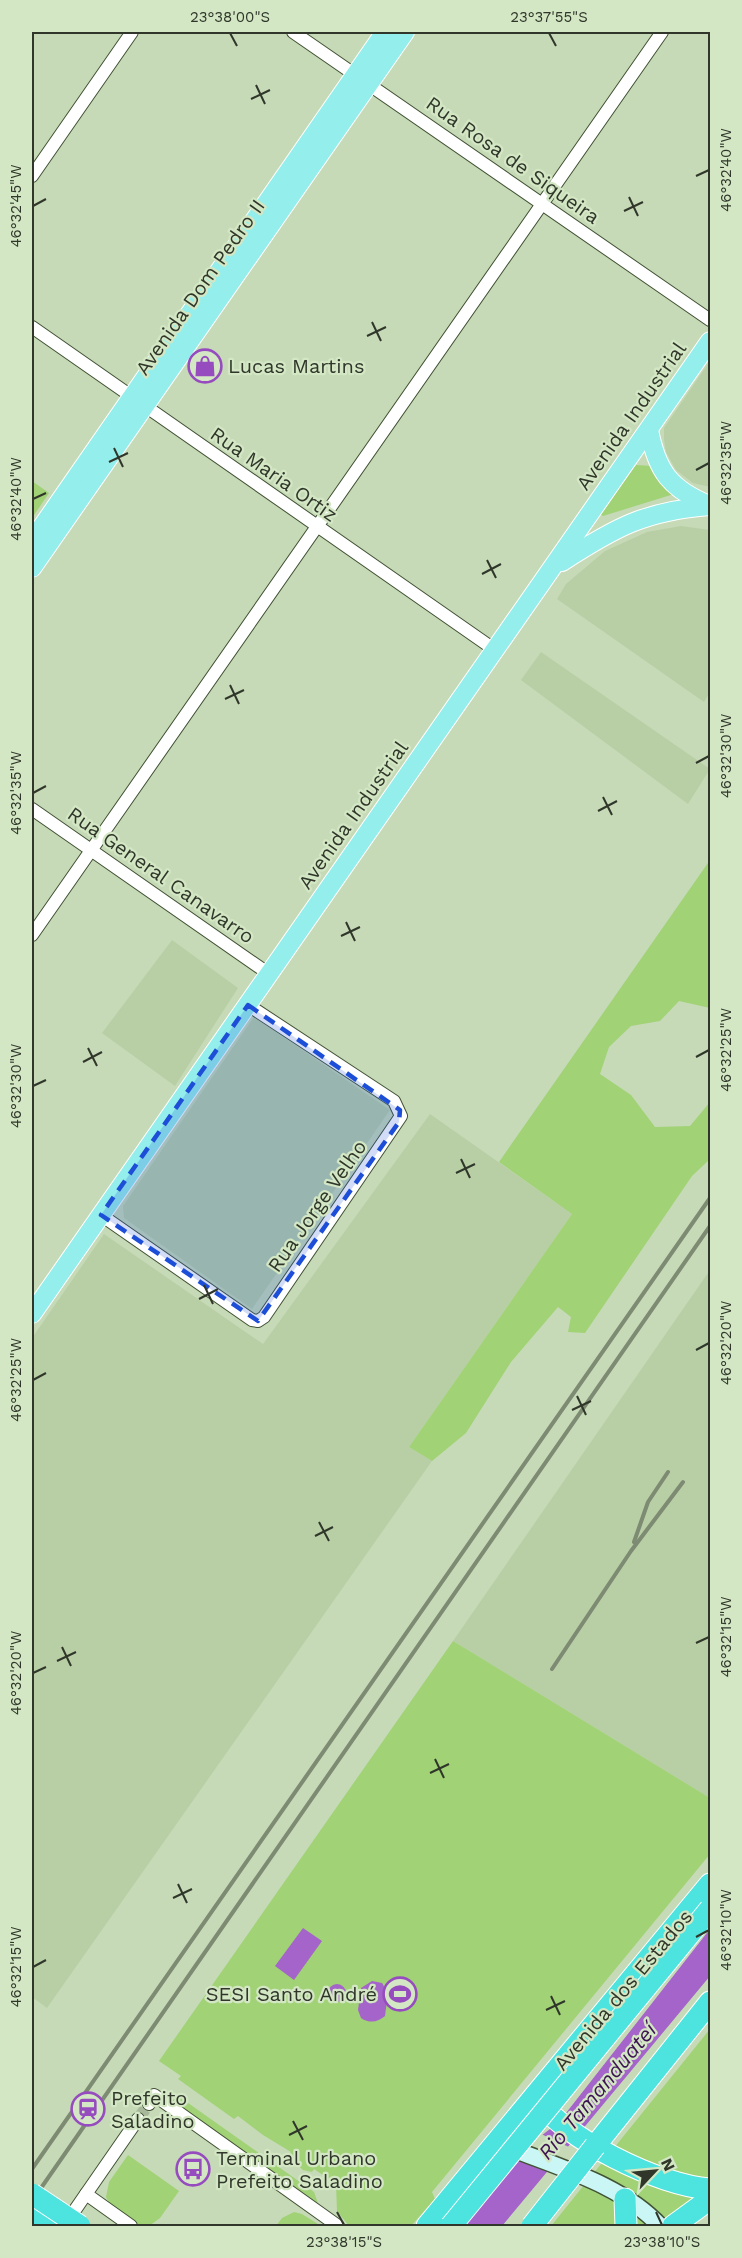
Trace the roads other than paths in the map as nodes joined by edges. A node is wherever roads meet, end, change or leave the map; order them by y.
1 (132, 32) edge
2 (293, 32) edge
3 (385, 32) edge
4 (405, 32) edge
5 (662, 32) edge
6 (362, 80) junction
7 (32, 176) edge
8 (542, 203) junction
9 (711, 320) edge
10 (32, 327) edge
11 (711, 341) edge
12 (138, 402) junction
13 (649, 430) junction
14 (710, 506) edge
15 (316, 527) junction
16 (32, 541) edge
17 (32, 568) edge
18 (553, 568) junction
19 (495, 650) junction
20 (32, 809) edge
21 (91, 850) junction
22 (32, 935) edge
23 (269, 974) junction
24 (248, 1005) junction
25 (101, 1215) junction
26 (37, 1293) edge
27 (32, 1314) edge
28 (711, 1884) edge
29 (711, 1909) edge
30 (711, 2002) edge
31 (535, 2096) junction
32 (149, 2104) dead end
33 (138, 2119) tunnel mouth
34 (496, 2143) junction
35 (711, 2189) edge
36 (32, 2193) edge
37 (86, 2194) junction
38 (625, 2199) junction
39 (711, 2199) edge
40 (32, 2216) edge
41 (47, 2226) edge
42 (64, 2226) edge
43 (80, 2226) edge
44 (131, 2226) edge
45 (338, 2226) edge
46 (427, 2226) edge
47 (451, 2226) edge
48 (532, 2226) edge
49 (626, 2226) edge
50 (660, 2226) edge
51 (674, 2226) edge

1 - 7 street
2 - 6 street, Rua Rosa de Siqueira
3 - 6 main road, Avenida Dom Pedro II
4 - 6 main road, Avenida Dom Pedro II
5 - 8 street
6 - 8 street, Rua Rosa de Siqueira
6 - 12 main road, Avenida Dom Pedro II
8 - 9 street, Rua Rosa de Siqueira
8 - 15 street
10 - 12 street, Rua Maria Ortiz
11 - 13 main road, Avenida Industrial
12 - 15 street, Rua Maria Ortiz
12 - 16 main road, Avenida Dom Pedro II
12 - 17 main road, Avenida Dom Pedro II
13 - 14 main road
13 - 18 main road, Avenida Industrial
14 - 18 main road
15 - 19 street, Rua Maria Ortiz
15 - 21 street
18 - 19 main road, Avenida Industrial
19 - 23 main road, Avenida Industrial
20 - 21 street, Rua General Canavarro
21 - 22 street
21 - 23 street, Rua General Canavarro
23 - 24 main road, Avenida Industrial
24 - 25 main road, Avenida Industrial
24 - 25 street, Rua Jorge Velho
25 - 26 main road, Avenida Industrial
26 - 27 main road, Avenida Industrial
28 - 31 highway, Avenida dos Estados
29 - 47 highway, Avenida dos Estados, bridge
30 - 48 highway, bridge
31 - 34 highway, Avenida dos Estados
31 - 35 highway
32 - 45 street
33 - 37 street
34 - 38 main road
34 - 46 highway, Avenida dos Estados
36 - 43 highway, bridge
37 - 42 street
37 - 44 street
38 - 49 highway
38 - 50 main road
39 - 51 highway
40 - 41 highway

